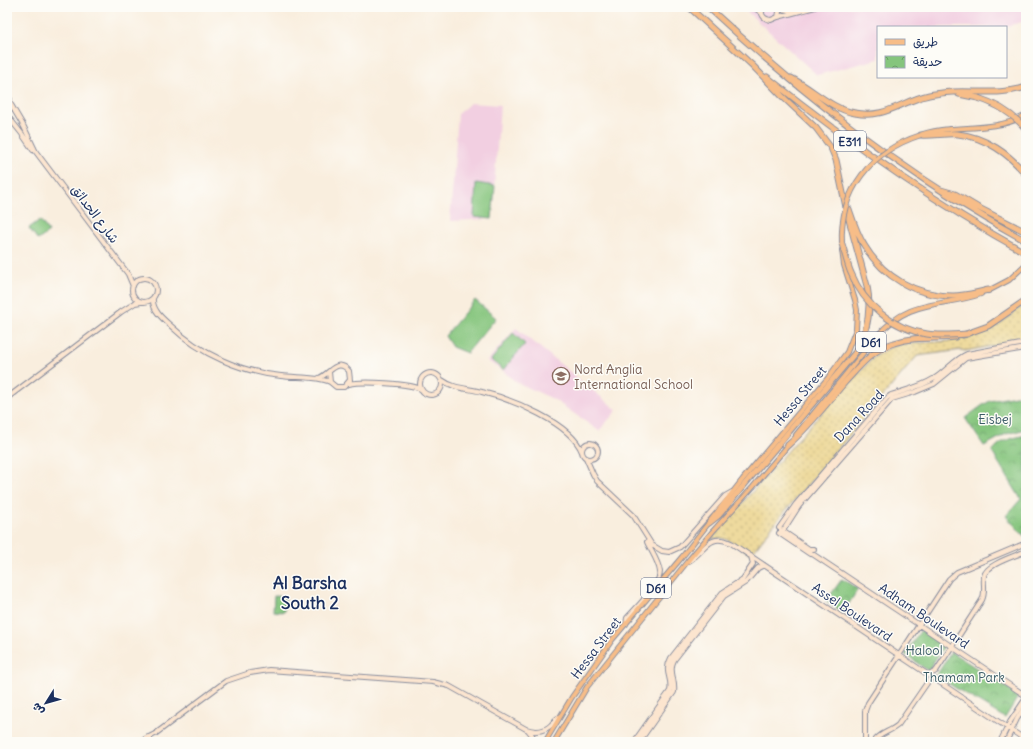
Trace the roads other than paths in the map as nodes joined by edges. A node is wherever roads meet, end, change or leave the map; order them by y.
1 (689, 7) edge
2 (708, 7) edge
3 (753, 7) edge
4 (763, 7) edge
5 (802, 7) edge
6 (815, 7) edge
7 (779, 8) edge
8 (762, 13) junction
9 (778, 17) junction
10 (752, 65) junction
11 (782, 73) junction
12 (1026, 87) edge
13 (7, 91) edge
14 (942, 94) junction
15 (8, 105) edge
16 (7, 115) edge
17 (1026, 115) edge
18 (1026, 129) edge
19 (921, 135) junction
20 (46, 166) junction
21 (1026, 174) edge
22 (939, 190) junction
23 (844, 197) junction
24 (1026, 232) edge
25 (1026, 241) edge
26 (842, 244) junction
27 (1026, 253) edge
28 (1026, 264) edge
29 (128, 274) junction
30 (139, 279) junction
31 (133, 286) junction
32 (989, 290) junction
33 (133, 295) junction
34 (153, 299) junction
35 (1026, 300) edge
36 (143, 302) junction
37 (121, 312) junction
38 (164, 320) junction
39 (967, 334) junction
40 (1026, 343) edge
41 (1026, 348) edge
42 (329, 372) junction
43 (351, 376) junction
44 (317, 379) junction
45 (420, 379) junction
46 (442, 380) junction
47 (330, 382) junction
48 (364, 382) junction
49 (348, 384) junction
50 (408, 385) junction
51 (453, 386) junction
52 (422, 390) junction
53 (439, 391) junction
54 (7, 398) edge
55 (575, 441) junction
56 (588, 444) junction
57 (788, 445) junction
58 (582, 452) junction
59 (586, 458) junction
60 (593, 458) junction
61 (591, 471) junction
62 (732, 492) junction
63 (709, 523) junction
64 (642, 529) junction
65 (781, 531) junction
66 (1026, 543) edge
67 (1026, 551) edge
68 (751, 556) junction
69 (687, 562) junction
70 (764, 565) junction
71 (850, 578) junction
72 (856, 580) dead end
73 (626, 624) junction
74 (853, 624) junction
75 (919, 624) junction
76 (855, 631) dead end
77 (952, 647) junction
78 (899, 655) junction
79 (931, 676) junction
80 (1026, 697) edge
81 (1026, 705) edge
82 (558, 718) junction
83 (1010, 728) junction
84 (526, 729) junction
85 (1026, 740) edge
86 (147, 741) edge
87 (536, 742) edge
88 (545, 742) edge
89 (554, 742) edge
90 (634, 742) edge
91 (639, 742) edge
92 (865, 742) edge
93 (874, 742) edge
94 (1000, 742) edge
95 (1006, 742) edge

1 - 10 highway, E311
2 - 11 highway, E311
3 - 8 street
4 - 8 street
5 - 7 street
6 - 9 street
7 - 9 street
8 - 9 street
10 - 23 highway
10 - 27 highway, E311
11 - 14 highway
11 - 22 highway, E311
12 - 14 highway
13 - 15 street, شارع الحدائق
14 - 18 highway, bridge
15 - 20 street, شارع الحدائق
16 - 20 street, شارع الحدائق
17 - 19 main road, Hessa Street / D61
19 - 21 highway
19 - 26 main road, Hessa Street / D61, bridge
20 - 29 street, شارع الحدائق
22 - 24 highway
22 - 25 highway, E311
23 - 32 highway
23 - 63 highway
26 - 39 highway, bridge
26 - 62 main road, Hessa Street / D61, bridge
28 - 32 main road, Hessa Street / D61
29 - 30 street
29 - 31 street
30 - 31 street
30 - 34 street
31 - 33 street
32 - 57 main road, Hessa Street / D61
33 - 36 street
33 - 37 street
34 - 36 street
34 - 38 street
35 - 39 highway
36 - 37 street
36 - 38 street
37 - 54 street
38 - 44 street
39 - 57 highway, bridge
40 - 65 street, Dana Road
41 - 65 street, Dana Road
42 - 43 street
42 - 44 street
42 - 47 street
43 - 48 street
43 - 49 street
44 - 47 street
45 - 46 street
45 - 50 street
45 - 52 street
46 - 51 street
46 - 53 street
47 - 49 street
48 - 49 street
48 - 50 street
50 - 52 street
51 - 53 street
51 - 55 street
52 - 53 street
55 - 56 street
55 - 58 street
56 - 58 street
56 - 60 street
57 - 69 main road, Hessa Street / D61
58 - 59 street
59 - 60 street
59 - 61 street
60 - 61 street
61 - 64 street
62 - 63 main road, Hessa Street / D61
62 - 64 street
63 - 73 main road, Hessa Street / D61
64 - 73 street
65 - 71 street, Adham Boulevard
66 - 75 street
67 - 77 street
68 - 69 street, Assel Boulevard
68 - 70 street, Assel Boulevard
68 - 90 street
69 - 89 main road, Hessa Street / D61
70 - 74 street, Assel Boulevard
70 - 91 street
71 - 72 street
71 - 75 street, Adham Boulevard
73 - 82 main road, Hessa Street / D61
74 - 76 street
74 - 78 street, Assel Boulevard
75 - 77 street, Adham Boulevard
75 - 78 street
77 - 79 street
77 - 80 street, Adham Boulevard
78 - 79 street, Assel Boulevard
78 - 92 street
79 - 83 street, Assel Boulevard
79 - 93 street
80 - 83 street
81 - 83 street
82 - 84 street
82 - 88 main road, Hessa Street / D61
83 - 85 street, Assel Boulevard
83 - 94 street
83 - 95 street
84 - 86 street
84 - 87 street

